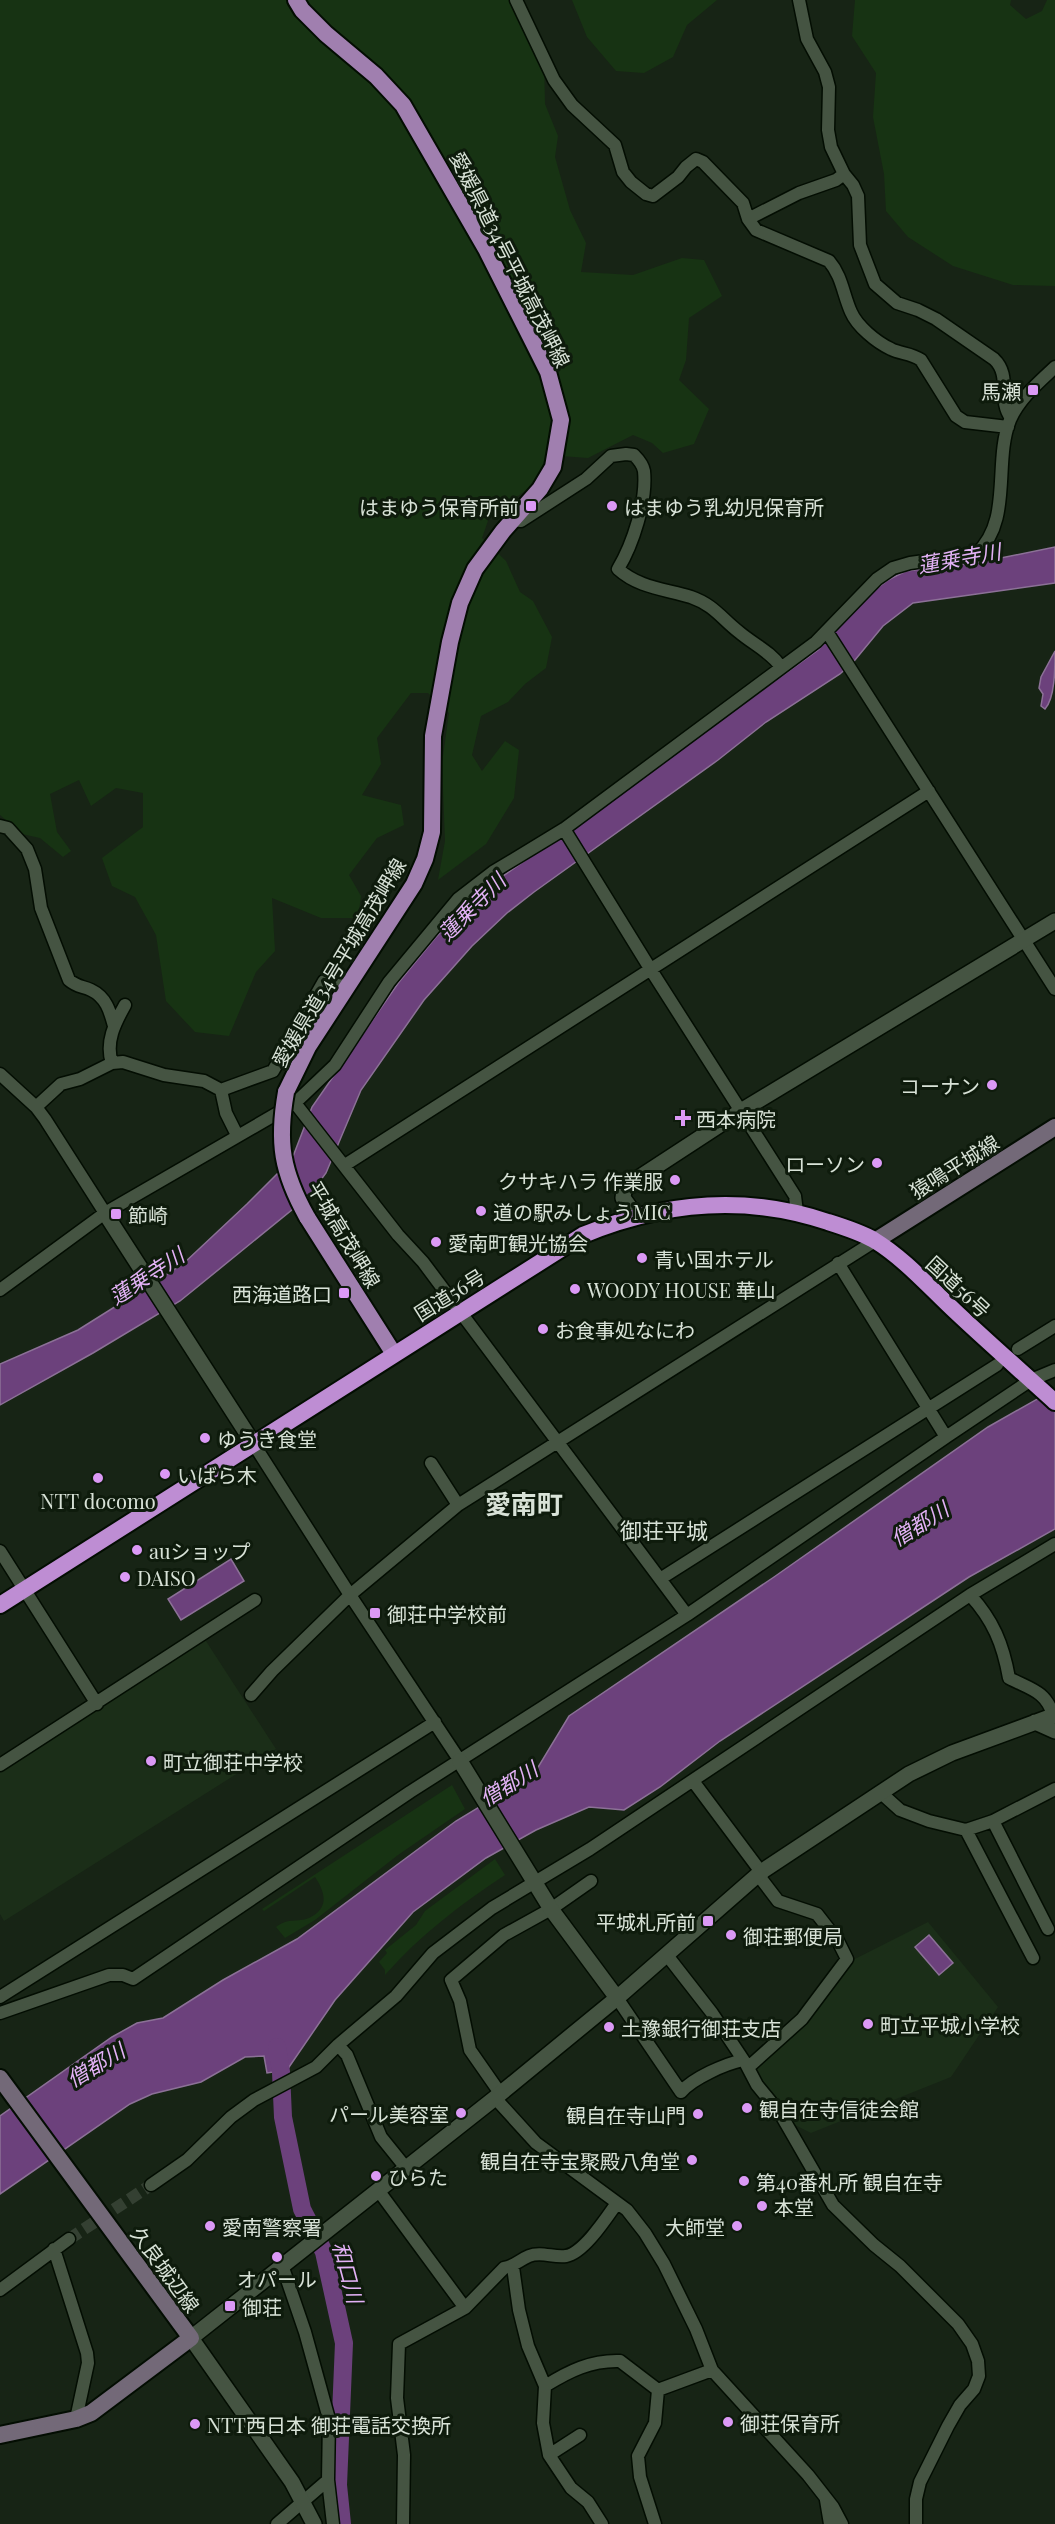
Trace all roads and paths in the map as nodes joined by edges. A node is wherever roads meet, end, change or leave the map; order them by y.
1 (296, 0) edge
2 (516, 0) edge
3 (799, 0) edge
4 (844, 174) junction
5 (748, 219) junction
6 (1055, 367) edge
7 (1009, 422) junction
8 (513, 520) junction
9 (830, 635) junction
10 (781, 667) junction
11 (929, 790) junction
12 (0, 826) edge
13 (566, 831) junction
14 (1055, 921) edge
15 (1025, 941) junction
16 (651, 970) junction
17 (343, 979) dead end
18 (1055, 989) edge
19 (125, 1005) dead end
20 (114, 1026) junction
21 (112, 1062) junction
22 (0, 1074) edge
23 (221, 1090) junction
24 (290, 1098) junction
25 (36, 1107) junction
26 (741, 1111) junction
27 (1055, 1127) edge
28 (237, 1136) junction
29 (344, 1162) junction
30 (797, 1212) junction
31 (105, 1213) junction
32 (636, 1216) junction
33 (875, 1241) junction
34 (838, 1263) junction
35 (0, 1290) edge
36 (460, 1311) junction
37 (1055, 1326) edge
38 (1018, 1349) dead end
39 (394, 1354) junction
40 (997, 1365) dead end
41 (1055, 1370) edge
42 (1043, 1391) edge
43 (928, 1410) junction
44 (946, 1437) junction
45 (253, 1443) junction
46 (556, 1443) junction
47 (431, 1462) dead end
48 (458, 1505) junction
49 (1055, 1544) edge
50 (0, 1551) edge
51 (660, 1579) junction
52 (24, 1589) junction
53 (350, 1595) junction
54 (970, 1595) junction
55 (255, 1600) dead end
56 (0, 1605) edge
57 (687, 1615) junction
58 (251, 1695) dead end
59 (97, 1704) junction
60 (1054, 1720) edge
61 (435, 1722) junction
62 (461, 1763) junction
63 (0, 1765) edge
64 (693, 1781) junction
65 (1055, 1789) edge
66 (880, 1792) junction
67 (993, 1821) junction
68 (966, 1830) junction
69 (761, 1872) junction
70 (534, 1880) junction
71 (591, 1881) dead end
72 (551, 1909) junction
73 (1048, 1929) dead end
74 (666, 1954) junction
75 (1032, 1958) dead end
76 (0, 1997) edge
77 (617, 1998) junction
78 (0, 2013) edge
79 (338, 2045) junction
80 (745, 2062) junction
81 (4, 2083) edge
82 (497, 2095) junction
83 (406, 2168) junction
84 (152, 2185) tunnel mouth
85 (378, 2190) junction
86 (617, 2203) junction
87 (69, 2239) tunnel mouth
88 (54, 2249) junction
89 (282, 2265) junction
90 (513, 2266) junction
91 (0, 2290) edge
92 (465, 2308) junction
93 (191, 2338) junction
94 (712, 2370) junction
95 (545, 2386) junction
96 (658, 2390) junction
97 (76, 2419) junction
98 (0, 2435) edge
99 (580, 2435) dead end
100 (549, 2455) junction
101 (328, 2480) junction
102 (826, 2499) junction
103 (303, 2500) junction
104 (277, 2524) edge
105 (314, 2524) edge
106 (333, 2524) edge
107 (403, 2524) edge
108 (602, 2524) edge
109 (654, 2524) edge
110 (830, 2524) edge
111 (842, 2524) edge
112 (916, 2524) edge

1 - 8 main road, 愛媛県道34号平城高茂岬線
2 - 5 street
3 - 4 street
4 - 5 street
4 - 7 street
5 - 7 street
6 - 7 street
7 - 9 street
8 - 10 street
8 - 24 main road, 愛媛県道34号平城高茂岬線
9 - 10 street
9 - 11 street
10 - 13 street
11 - 15 street
11 - 16 street
12 - 20 street
13 - 16 street
13 - 24 street
14 - 15 street
15 - 18 street
15 - 26 street
16 - 26 street
16 - 29 street
17 - 23 street
19 - 20 street
20 - 21 street
21 - 23 street
21 - 25 street
22 - 25 street
23 - 28 street
24 - 28 street
24 - 29 street
24 - 39 main road, 平城高茂岬線, bridge
25 - 31 street
26 - 30 street
26 - 32 street
27 - 33 main road, 猿鳴平城線
28 - 31 street
29 - 36 street
30 - 32 highway, 国道56号
30 - 33 highway, 国道56号
31 - 35 street
31 - 45 street
32 - 36 highway, 国道56号
33 - 34 street
33 - 42 highway, 国道56号
34 - 43 street
34 - 46 street
36 - 39 highway, 国道56号
36 - 46 street
37 - 38 street
39 - 45 highway, 国道56号
40 - 43 street
41 - 42 street
42 - 44 street
43 - 44 street
43 - 51 street
44 - 57 street
45 - 52 highway, 国道56号
45 - 53 street
46 - 48 street
46 - 51 street
47 - 48 street
48 - 53 street
49 - 54 street
50 - 52 street
51 - 57 street
52 - 56 highway, 国道56号
52 - 59 street
53 - 58 street
53 - 61 street
54 - 60 street
54 - 64 street
55 - 59 street
57 - 62 street
59 - 63 street
60 - 66 street
61 - 62 street
61 - 76 street
62 - 70 street
62 - 78 street
64 - 69 street
64 - 70 street
65 - 67 street
66 - 68 street
66 - 69 street
67 - 68 street
67 - 73 street
68 - 75 street
69 - 74 street
69 - 80 street
70 - 72 street
70 - 79 street
71 - 72 street
72 - 77 street
72 - 82 street
74 - 77 street
74 - 80 street
77 - 80 street
77 - 82 street
79 - 83 street
79 - 84 street
80 - 112 street
81 - 93 main road, 久良城辺線
82 - 83 street
82 - 86 street
83 - 85 street
85 - 89 street
85 - 92 street
86 - 90 street
86 - 94 street
87 - 88 street
88 - 91 street
88 - 97 street
89 - 93 street
89 - 101 street
90 - 92 street
90 - 95 street
92 - 107 street
93 - 97 main road, 久良城辺線
93 - 103 street
94 - 96 street
94 - 102 street
95 - 96 street
95 - 100 street
96 - 109 street
97 - 98 main road, 久良城辺線
99 - 100 street
100 - 108 street
101 - 103 street
101 - 106 street
102 - 110 street
102 - 111 street
103 - 104 street
103 - 105 street

